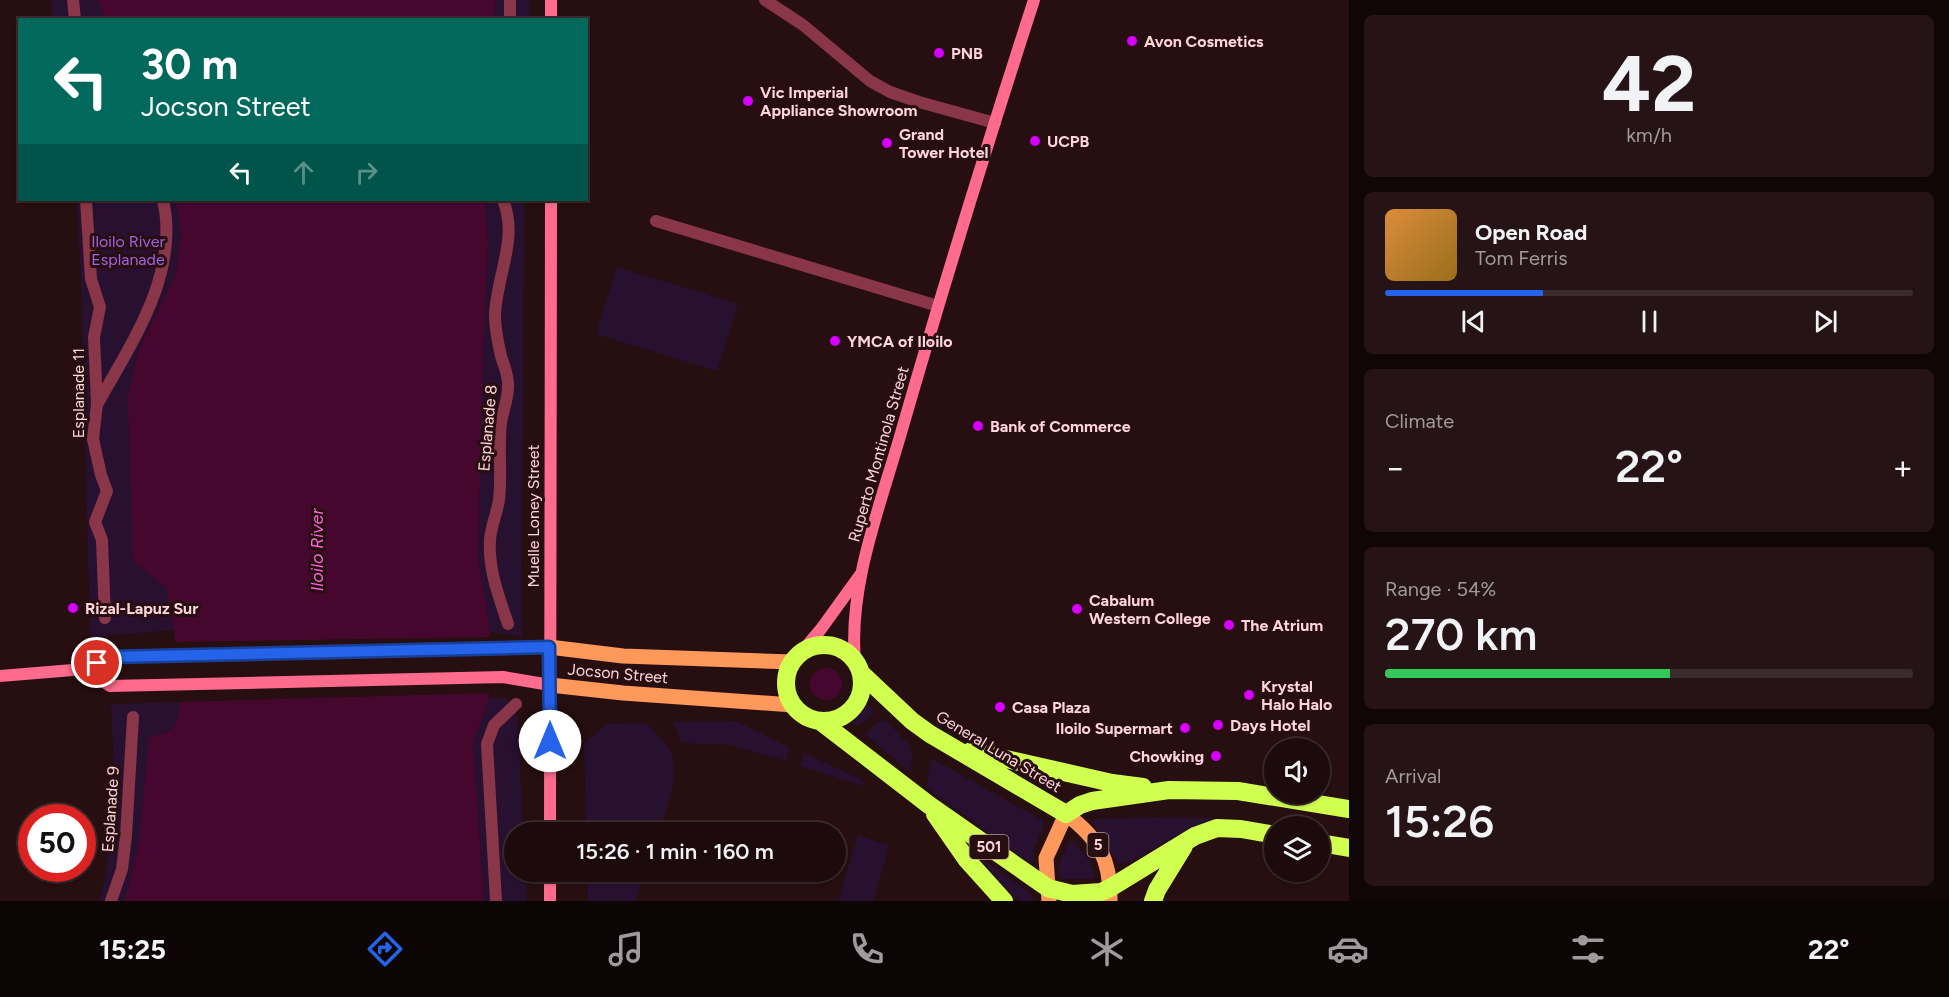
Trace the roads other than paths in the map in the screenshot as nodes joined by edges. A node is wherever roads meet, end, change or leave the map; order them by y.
1 (510, 0) edge
2 (551, 0) edge
3 (765, 0) edge
4 (1034, 0) edge
5 (74, 3) edge
6 (75, 18) edge
7 (80, 18) edge
8 (510, 18) edge
9 (551, 18) edge
10 (995, 123) junction
11 (86, 201) edge
12 (163, 201) edge
13 (504, 201) edge
14 (551, 201) edge
15 (656, 221) dead end
16 (938, 306) junction
17 (97, 404) junction
18 (860, 574) junction
19 (105, 618) dead end
20 (508, 624) dead end
21 (549, 647) junction
22 (796, 658) junction
23 (858, 667) junction
24 (85, 669) junction
25 (0, 676) edge
26 (550, 685) junction
27 (516, 704) dead end
28 (794, 705) junction
29 (133, 717) dead end
30 (820, 721) junction
31 (947, 745) junction
32 (1169, 790) junction
33 (929, 805) junction
34 (1349, 808) edge
35 (1066, 814) junction
36 (550, 822) edge
37 (1264, 833) edge
38 (1186, 842) junction
39 (1330, 845) edge
40 (1349, 848) edge
41 (550, 882) edge
42 (1048, 895) edge
43 (1110, 895) edge
44 (111, 901) edge
45 (496, 901) edge
46 (550, 901) edge
47 (1004, 901) edge
48 (1153, 901) edge

1 - 8 street
2 - 9 main road
3 - 10 street
4 - 10 main road, Ruperto Montinola Street
5 - 6 street
5 - 7 street
10 - 16 main road, Ruperto Montinola Street
11 - 17 street, Esplanade 11
12 - 17 street
13 - 20 street, Esplanade 8
14 - 21 main road, Muelle Loney Street
15 - 16 street
16 - 18 main road, Ruperto Montinola Street
17 - 19 street, Esplanade 11
18 - 22 main road, Ruperto Montinola Street
18 - 23 main road, Ruperto Montinola Street
21 - 22 main road, Jocson Street
21 - 24 main road, Jocson Street
21 - 26 main road, Muelle Loney Street
22 - 23 highway
22 - 28 highway
23 - 30 highway
23 - 31 highway, General Luna Street
24 - 25 main road, Jocson Street
24 - 26 main road, Jocson Street
26 - 28 main road, Jocson Street
26 - 36 main road, Muelle Loney Street
27 - 45 street
28 - 30 highway, 501
29 - 44 street, Esplanade 9
30 - 33 highway, 501
31 - 32 highway
31 - 35 highway, General Luna Street
32 - 34 highway, General Luna Street
32 - 35 highway, General Luna Street
33 - 42 highway, 501
33 - 47 highway
35 - 42 main road
35 - 43 main road, 5
37 - 38 highway, 501
38 - 43 highway, 501
38 - 48 highway
39 - 40 highway
41 - 46 main road
42 - 43 highway, 501

